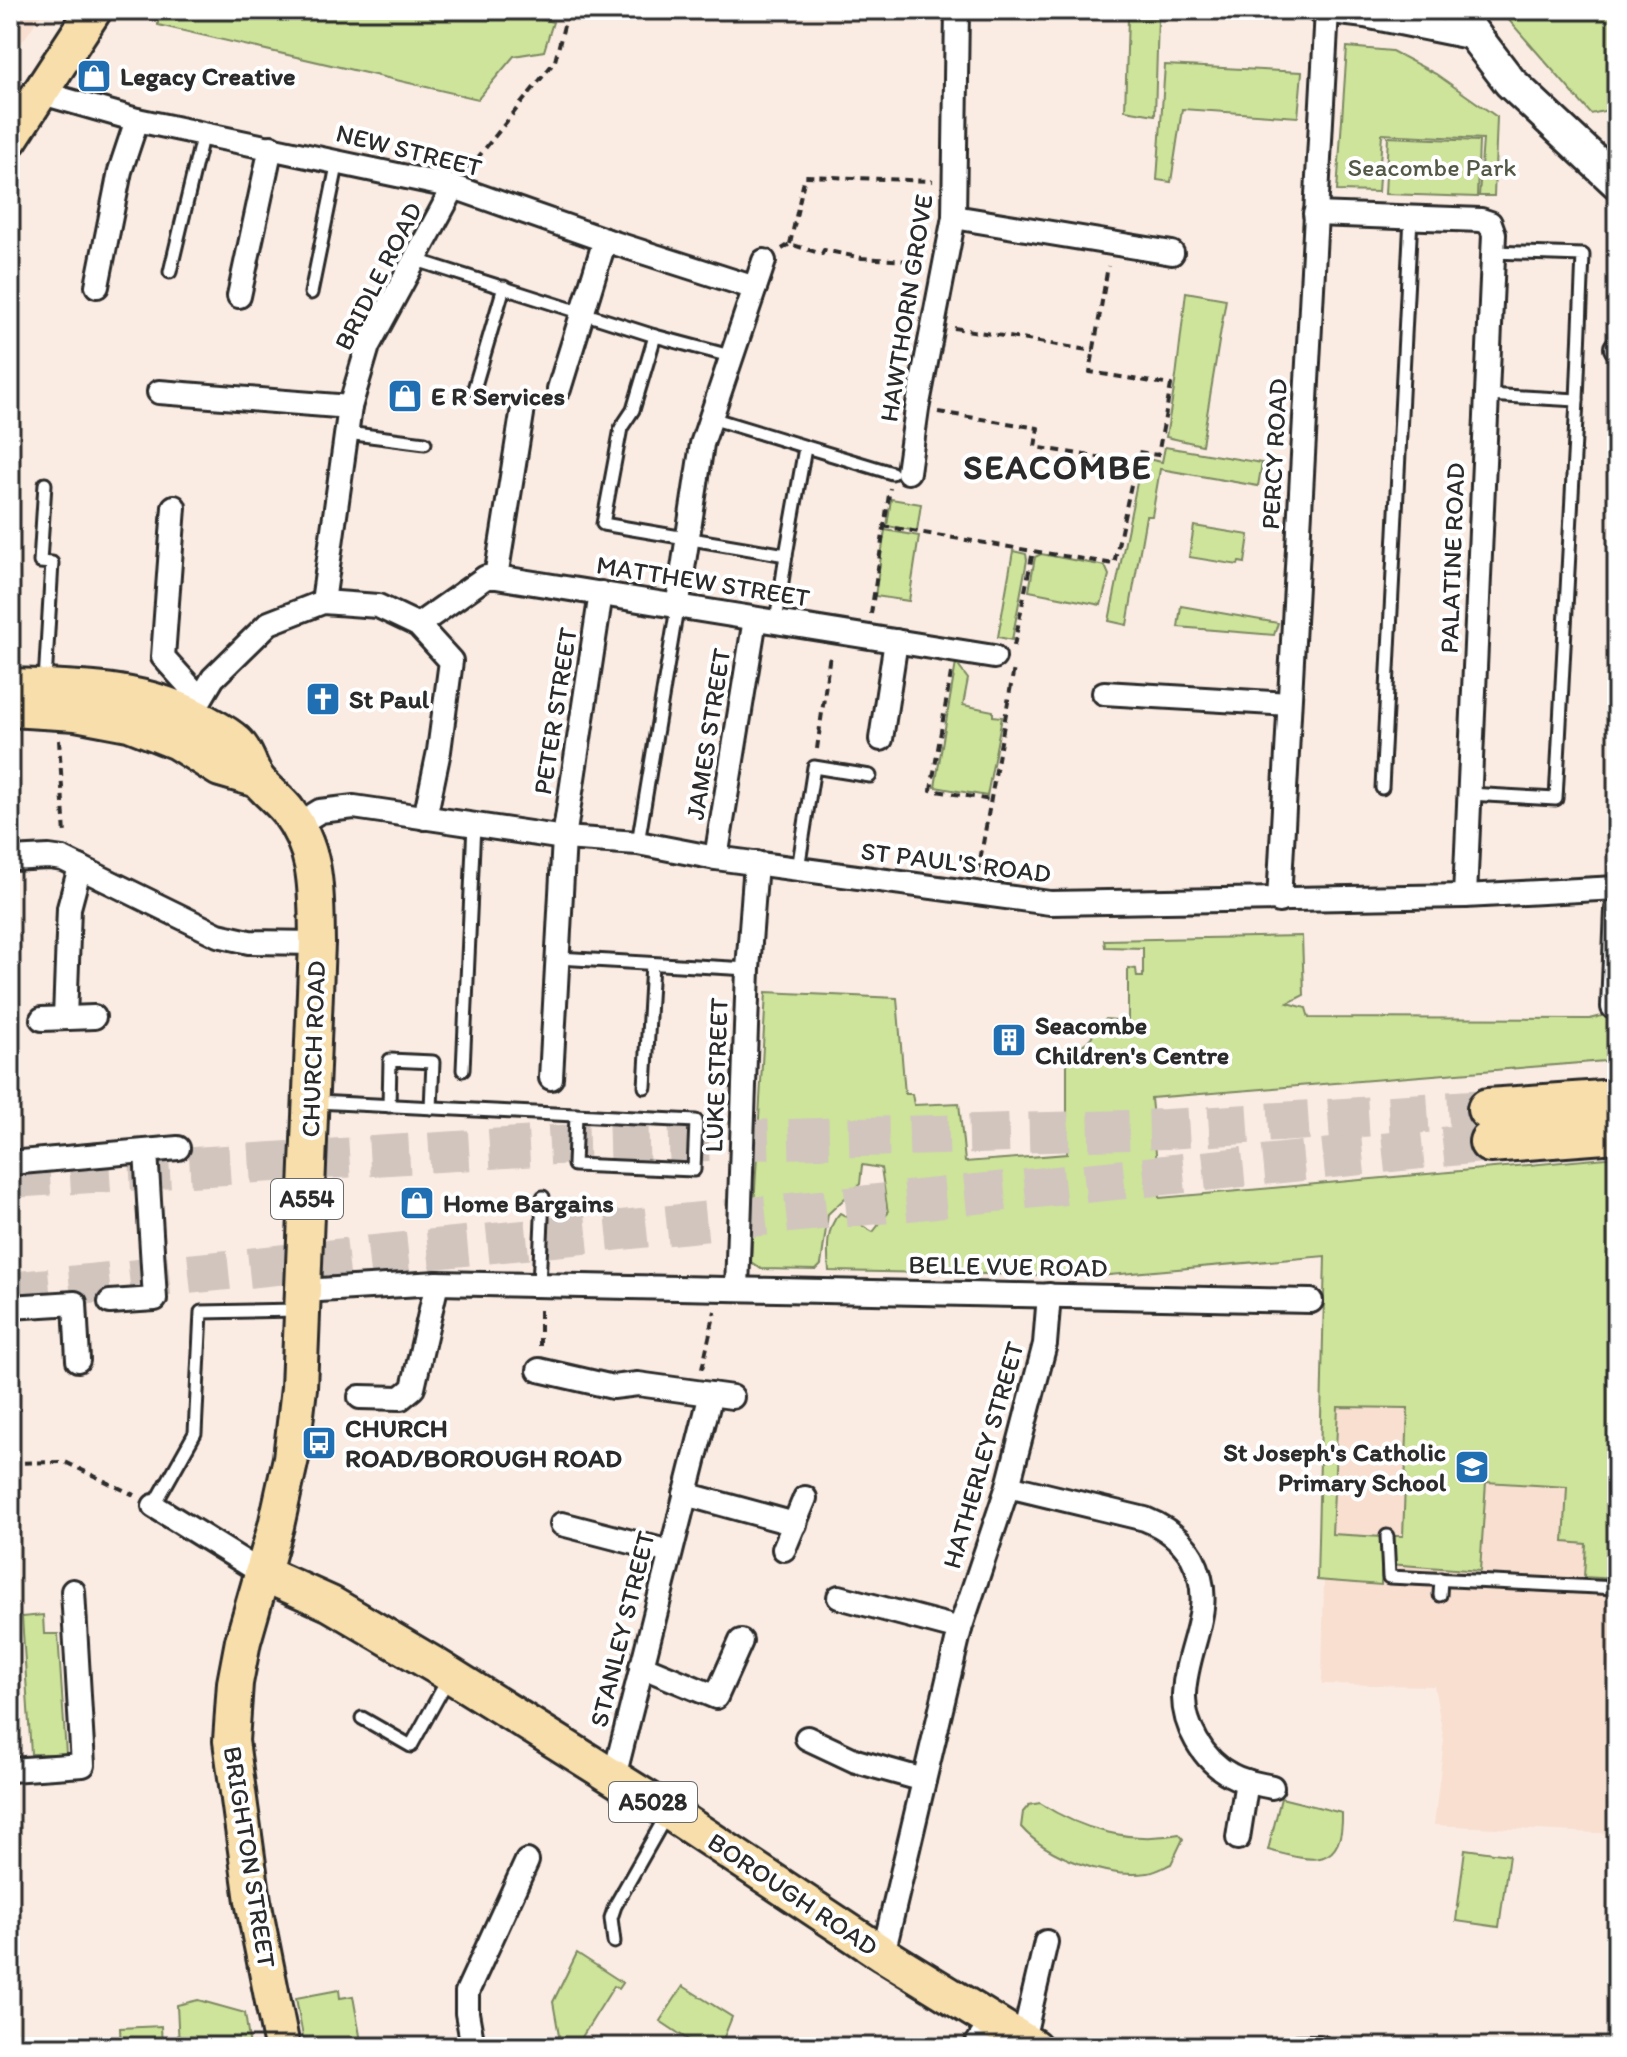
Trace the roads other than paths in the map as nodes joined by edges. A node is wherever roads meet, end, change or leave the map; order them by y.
1 (94, 10) edge
2 (957, 10) edge
3 (1316, 10) edge
4 (1327, 10) edge
5 (1455, 10) edge
6 (1474, 38) junction
7 (22, 114) edge
8 (137, 120) junction
9 (203, 133) junction
10 (271, 147) junction
11 (339, 161) junction
12 (1617, 182) edge
13 (454, 187) junction
14 (1315, 214) junction
15 (954, 217) junction
16 (1411, 217) junction
17 (605, 240) junction
18 (1493, 252) junction
19 (1172, 253) dead end
20 (416, 260) junction
21 (764, 261) road end
22 (170, 272) dead end
23 (97, 286) dead end
24 (504, 287) junction
25 (755, 288) junction
26 (311, 293) dead end
27 (239, 296) dead end
28 (582, 312) junction
29 (655, 336) junction
30 (730, 356) junction
31 (474, 389) dead end
32 (559, 389) dead end
33 (159, 392) dead end
34 (1487, 395) junction
35 (1577, 400) junction
36 (350, 407) junction
37 (522, 414) dead end
38 (711, 418) junction
39 (347, 433) junction
40 (425, 443) dead end
41 (805, 448) junction
42 (900, 472) joint
43 (45, 484) dead end
44 (174, 507) dead end
45 (688, 538) junction
46 (786, 555) junction
47 (496, 577) junction
48 (601, 593) junction
49 (323, 602) junction
50 (677, 608) junction
51 (765, 620) junction
52 (418, 625) junction
53 (896, 641) junction
54 (994, 657) dead end
55 (10, 686) edge
56 (1104, 693) dead end
57 (51, 699) junction
58 (1289, 704) junction
59 (10, 709) edge
60 (189, 718) junction
61 (881, 739) dead end
62 (870, 776) dead end
63 (1382, 788) dead end
64 (1469, 794) junction
65 (425, 818) junction
66 (474, 824) junction
67 (297, 825) junction
68 (564, 838) junction
69 (638, 843) junction
70 (716, 858) junction
71 (10, 859) edge
72 (756, 863) junction
73 (73, 864) junction
74 (798, 869) junction
75 (1617, 888) edge
76 (1465, 896) junction
77 (1279, 901) junction
78 (1617, 909) edge
79 (317, 943) junction
80 (558, 958) junction
81 (652, 964) junction
82 (748, 969) junction
83 (1613, 1007) dead end
84 (94, 1017) dead end
85 (65, 1018) junction
86 (42, 1019) dead end
87 (463, 1070) dead end
88 (551, 1078) dead end
89 (645, 1087) dead end
90 (1617, 1100) edge
91 (311, 1102) junction
92 (389, 1106) junction
93 (431, 1108) junction
94 (576, 1115) junction
95 (1617, 1132) edge
96 (178, 1148) dead end
97 (146, 1151) junction
98 (10, 1163) edge
99 (543, 1197) dead end
100 (437, 1283) junction
101 (539, 1285) junction
102 (719, 1289) junction
103 (1049, 1295) junction
104 (303, 1300) junction
105 (1311, 1301) dead end
106 (110, 1302) dead end
107 (10, 1307) edge
108 (78, 1360) dead end
109 (539, 1370) road end
110 (360, 1397) dead end
111 (1008, 1486) junction
112 (685, 1494) junction
113 (805, 1498) dead end
114 (154, 1506) joint
115 (562, 1524) dead end
116 (795, 1524) junction
117 (1387, 1536) dead end
118 (784, 1549) dead end
119 (670, 1552) junction
120 (262, 1573) junction
121 (1441, 1579) junction
122 (1617, 1588) edge
123 (73, 1591) dead end
124 (1440, 1595) dead end
125 (839, 1597) dead end
126 (960, 1629) junction
127 (741, 1641) dead end
128 (641, 1666) junction
129 (451, 1675) junction
130 (362, 1718) dead end
131 (807, 1738) dead end
132 (10, 1770) edge
133 (614, 1777) junction
134 (924, 1780) junction
135 (1247, 1781) junction
136 (1272, 1787) dead end
137 (669, 1812) junction
138 (1238, 1838) dead end
139 (527, 1861) dead end
140 (614, 1942) dead end
141 (1046, 1942) dead end
142 (883, 1954) junction
143 (983, 2034) edge
144 (1028, 2044) edge
145 (282, 2047) edge
146 (473, 2047) edge
147 (1299, 2047) edge
148 (1320, 2047) edge

1 - 7 main road
2 - 15 street, HAWTHORN GROVE
3 - 4 street
4 - 6 street
4 - 14 street, PERCY ROAD
5 - 6 main road
6 - 12 main road
7 - 8 street, NEW STREET
8 - 9 street, NEW STREET
8 - 23 street
9 - 10 street, NEW STREET
9 - 22 lane
10 - 11 street, NEW STREET
10 - 27 street
11 - 13 street, NEW STREET
11 - 26 lane
13 - 17 street, NEW STREET
13 - 20 street, BRIDLE ROAD
14 - 16 street
14 - 58 street, PERCY ROAD
15 - 19 street
15 - 42 street, HAWTHORN GROVE
16 - 18 street, PALATINE ROAD
16 - 63 lane
17 - 25 street, NEW STREET
17 - 28 street
18 - 34 street, PALATINE ROAD
18 - 35 lane
20 - 24 lane
20 - 36 street, BRIDLE ROAD
21 - 25 street
24 - 28 lane
24 - 31 lane
25 - 30 street
28 - 29 lane
28 - 32 street
29 - 30 lane
29 - 45 lane
30 - 38 street
33 - 36 street
34 - 35 lane
34 - 64 street, PALATINE ROAD
35 - 64 lane
36 - 39 street, BRIDLE ROAD
37 - 47 street
38 - 41 lane
38 - 45 street
39 - 40 lane
39 - 49 street, BRIDLE ROAD
41 - 42 lane
41 - 46 lane
43 - 57 lane
44 - 60 street
45 - 46 lane
45 - 50 street
46 - 51 lane
47 - 48 street, MATTHEW STREET
47 - 52 street
48 - 50 street, MATTHEW STREET
48 - 68 street, PETER STREET
49 - 52 street
49 - 60 street
50 - 51 street, MATTHEW STREET
50 - 69 lane
51 - 53 street, MATTHEW STREET
51 - 70 street, JAMES STREET
52 - 65 street
53 - 54 street, MATTHEW STREET
53 - 61 street
55 - 57 main road, CHURCH ROAD / A554
56 - 58 street
57 - 59 main road, CHURCH ROAD / A554
57 - 60 main road, CHURCH ROAD / A554
58 - 77 street, PERCY ROAD
60 - 67 main road, CHURCH ROAD / A554
62 - 74 lane
64 - 76 street, PALATINE ROAD
65 - 66 street, ST PAUL'S ROAD
65 - 67 street, ST PAUL'S ROAD
66 - 68 street, ST PAUL'S ROAD
66 - 87 lane
67 - 79 main road, CHURCH ROAD / A554
68 - 69 street, ST PAUL'S ROAD
68 - 80 street, PETER STREET
69 - 70 street, ST PAUL'S ROAD
70 - 72 street, ST PAUL'S ROAD
71 - 73 street
72 - 74 street, ST PAUL'S ROAD
72 - 82 street, LUKE STREET
73 - 79 street
73 - 85 street
74 - 77 street, ST PAUL'S ROAD
75 - 76 street, ST PAUL'S ROAD
76 - 77 street, ST PAUL'S ROAD
78 - 83 street
79 - 91 main road, CHURCH ROAD / A554
80 - 81 lane
80 - 88 street, PETER STREET
81 - 82 lane
81 - 89 lane
82 - 102 street, LUKE STREET
84 - 85 street
85 - 86 street
90 - 95 highway
91 - 92 lane
91 - 104 main road, CHURCH ROAD / A554
92 - 93 lane
92 - 93 lane
93 - 94 lane
94 - 94 lane
96 - 97 street
97 - 98 street
97 - 106 street
99 - 101 lane
100 - 101 street
100 - 104 street
100 - 110 street
101 - 102 street, BELLE VUE ROAD
102 - 103 street, BELLE VUE ROAD
103 - 105 street, BELLE VUE ROAD
103 - 111 street, HATHERLEY STREET
104 - 114 lane
104 - 120 main road, CHURCH ROAD / A554
107 - 108 street
109 - 112 street, STANLEY STREET
111 - 126 street, HATHERLEY STREET
111 - 135 street
112 - 116 street
112 - 119 street, STANLEY STREET
113 - 116 street
114 - 120 street
115 - 119 street
116 - 118 street
117 - 121 lane
119 - 128 street, STANLEY STREET
120 - 129 main road, BOROUGH ROAD / A5028
120 - 145 main road, BRIGHTON STREET / A554
121 - 122 lane
121 - 124 lane
123 - 132 street
125 - 126 street
126 - 134 street, HATHERLEY STREET
127 - 128 street
128 - 133 street, STANLEY STREET
129 - 130 lane
129 - 133 main road, BOROUGH ROAD / A5028
131 - 134 street
133 - 137 main road, BOROUGH ROAD / A5028
134 - 142 street, HATHERLEY STREET
135 - 136 street
135 - 138 street
137 - 140 lane
137 - 142 main road, BOROUGH ROAD / A5028
139 - 146 street
141 - 144 street
142 - 143 main road, BOROUGH ROAD / A5028
143 - 144 main road, BOROUGH ROAD / A5028
147 - 148 street

